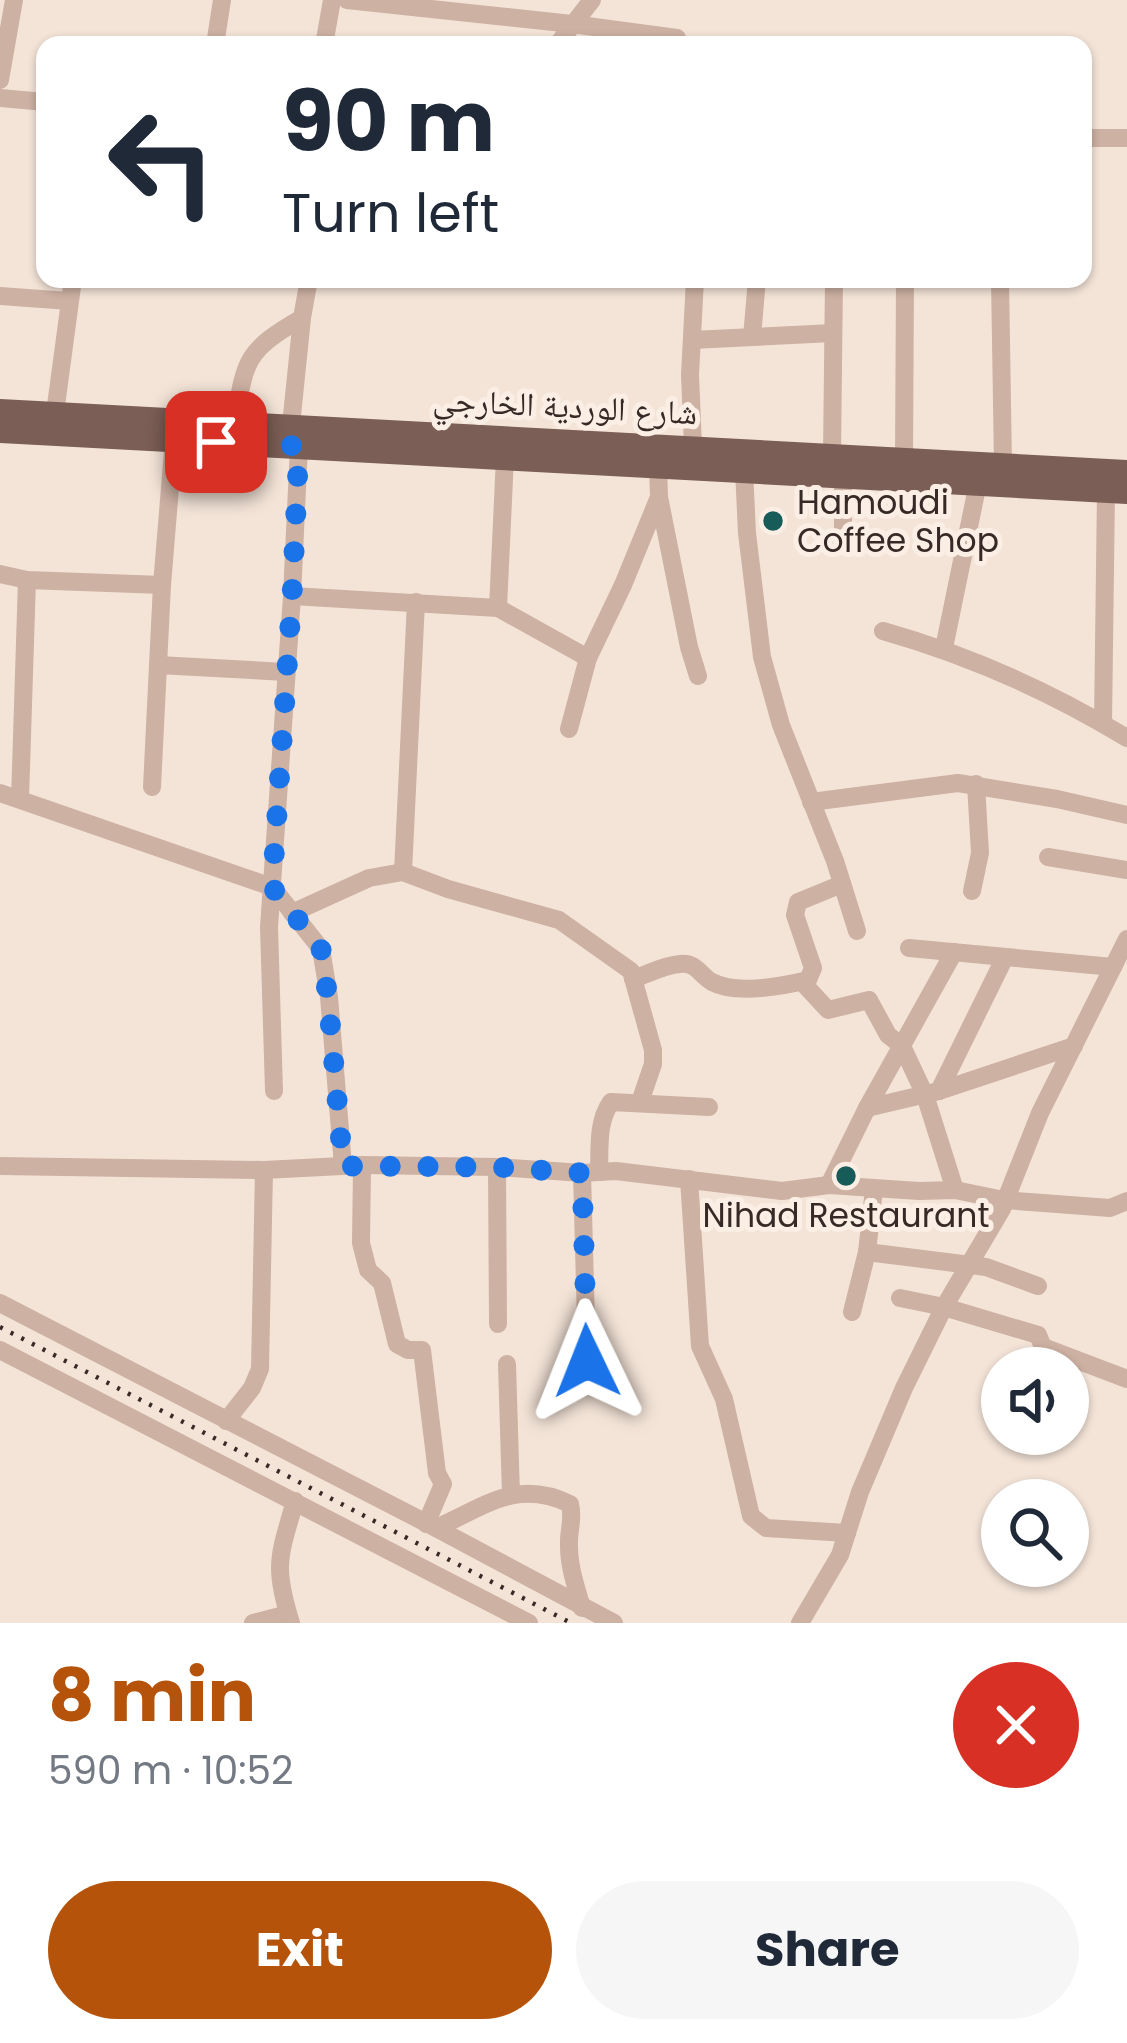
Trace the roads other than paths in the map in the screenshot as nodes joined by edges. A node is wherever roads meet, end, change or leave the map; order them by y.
1 (14, 0) edge
2 (222, 0) edge
3 (332, 0) edge
4 (347, 0) edge
5 (592, 0) edge
6 (435, 5) edge
7 (572, 24) junction
8 (216, 36) edge
9 (326, 36) edge
10 (563, 36) edge
11 (662, 36) edge
12 (0, 80) edge
13 (0, 98) edge
14 (36, 101) edge
15 (1092, 138) edge
16 (1127, 139) edge
17 (71, 288) edge
18 (307, 288) edge
19 (695, 288) edge
20 (756, 288) edge
21 (834, 288) edge
22 (905, 288) edge
23 (1000, 288) edge
24 (0, 296) edge
25 (69, 301) junction
26 (302, 318) junction
27 (833, 333) junction
28 (752, 337) junction
29 (692, 340) junction
30 (0, 411) edge
31 (55, 413) junction
32 (235, 422) junction
33 (0, 431) edge
34 (295, 436) junction
35 (175, 440) junction
36 (425, 442) junction
37 (693, 446) junction
38 (505, 457) junction
39 (904, 459) junction
40 (658, 465) junction
41 (838, 465) junction
42 (1003, 465) junction
43 (744, 470) junction
44 (1127, 472) edge
45 (977, 483) junction
46 (1117, 491) edge
47 (659, 496) junction
48 (843, 532) dead end
49 (0, 574) edge
50 (27, 580) junction
51 (162, 585) junction
52 (292, 596) junction
53 (416, 602) junction
54 (498, 608) junction
55 (883, 631) dead end
56 (944, 648) junction
57 (588, 658) junction
58 (158, 665) junction
59 (286, 672) junction
60 (698, 676) dead end
61 (1103, 724) junction
62 (569, 729) dead end
63 (1127, 738) edge
64 (976, 784) junction
65 (152, 787) dead end
66 (10, 796) edge
67 (811, 802) junction
68 (1127, 815) edge
69 (1048, 857) dead end
70 (1127, 870) edge
71 (403, 872) junction
72 (842, 884) junction
73 (272, 887) junction
74 (972, 891) dead end
75 (292, 913) junction
76 (857, 931) dead end
77 (1127, 939) edge
78 (909, 948) dead end
79 (954, 952) junction
80 (1005, 957) junction
81 (1113, 968) junction
82 (633, 979) junction
83 (802, 982) junction
84 (902, 1046) junction
85 (1074, 1046) junction
86 (274, 1091) dead end
87 (932, 1093) junction
88 (640, 1102) junction
89 (709, 1107) dead end
90 (867, 1108) junction
91 (0, 1166) edge
92 (352, 1166) junction
93 (497, 1167) junction
94 (264, 1170) junction
95 (590, 1172) junction
96 (689, 1179) junction
97 (829, 1185) junction
98 (874, 1189) junction
99 (956, 1190) junction
100 (1004, 1200) junction
101 (1127, 1201) edge
102 (867, 1252) junction
103 (967, 1267) junction
104 (1038, 1286) dead end
105 (900, 1298) dead end
106 (0, 1303) edge
107 (944, 1306) junction
108 (852, 1312) dead end
109 (498, 1324) dead end
110 (0, 1350) edge
111 (507, 1364) dead end
112 (1127, 1379) edge
113 (622, 1396) dead end
114 (226, 1421) junction
115 (511, 1495) junction
116 (295, 1501) junction
117 (431, 1526) junction
118 (847, 1533) junction
119 (582, 1608) junction
120 (290, 1618) edge
121 (253, 1623) edge
122 (530, 1623) edge
123 (614, 1623) edge
124 (800, 1623) edge

1 - 12 street
2 - 8 street
3 - 9 street
4 - 6 street
5 - 7 street
6 - 7 street
7 - 10 street
7 - 11 street
13 - 14 street
15 - 16 street
17 - 25 street
18 - 26 street
19 - 29 street
20 - 28 street
21 - 27 street
22 - 39 street
23 - 42 street
24 - 25 street
25 - 31 street
26 - 32 street
26 - 34 street
27 - 28 street
27 - 41 street
28 - 29 street
29 - 37 street
30 - 31 main road, شارع الوردية الخارجي
31 - 32 main road, شارع الوردية الخارجي
32 - 34 main road, شارع الوردية الخارجي
33 - 35 main road, شارع الوردية الخارجي
34 - 35 main road, شارع الوردية الخارجي
34 - 36 main road, شارع الوردية الخارجي
34 - 52 street
35 - 51 street
36 - 37 main road, شارع الوردية الخارجي
36 - 38 main road, شارع الوردية الخارجي
37 - 41 main road, شارع الوردية الخارجي
38 - 40 main road, شارع الوردية الخارجي
38 - 54 street
39 - 41 main road, شارع الوردية الخارجي
39 - 42 main road, شارع الوردية الخارجي
40 - 43 main road, شارع الوردية الخارجي
40 - 47 street
41 - 43 main road, شارع الوردية الخارجي
41 - 45 main road, شارع الوردية الخارجي
41 - 48 street
42 - 44 main road, شارع الوردية الخارجي
43 - 67 street
45 - 46 main road, شارع الوردية الخارجي
45 - 56 street
46 - 61 street
47 - 57 street
47 - 60 street
49 - 50 street
50 - 51 street
50 - 66 street
51 - 58 street
52 - 53 street
52 - 59 street
53 - 54 street
53 - 71 street
54 - 57 street
55 - 56 street
56 - 61 street
57 - 62 street
58 - 59 street
58 - 65 street
59 - 73 street
61 - 63 street
64 - 67 street
64 - 68 street
64 - 74 street
66 - 73 street
67 - 72 street
69 - 70 street
71 - 75 street
71 - 82 street
72 - 76 street
72 - 83 street
73 - 75 street
73 - 86 street
75 - 92 street
77 - 81 street
78 - 79 street
79 - 80 street
79 - 84 street
80 - 81 street
80 - 87 street
81 - 85 street
82 - 83 street
82 - 88 street
83 - 84 street
84 - 87 street
84 - 90 street
85 - 87 street
85 - 100 street
87 - 90 street
87 - 99 street
88 - 89 street
88 - 95 street
90 - 97 street
91 - 94 street
92 - 93 street
92 - 94 street
92 - 117 street
93 - 95 street
93 - 109 street
94 - 114 street
95 - 96 street
95 - 113 street
96 - 97 street
96 - 118 street
97 - 98 street
98 - 99 street
98 - 102 street
99 - 100 street
100 - 101 street
100 - 103 street
102 - 103 street
102 - 108 street
103 - 104 street
103 - 107 street
105 - 107 street
106 - 114 street
107 - 112 street
107 - 118 street
110 - 116 street
111 - 115 street
114 - 117 street
115 - 117 street
115 - 119 street
116 - 120 street
116 - 122 street
117 - 119 street
118 - 124 street
119 - 123 street
120 - 121 street

